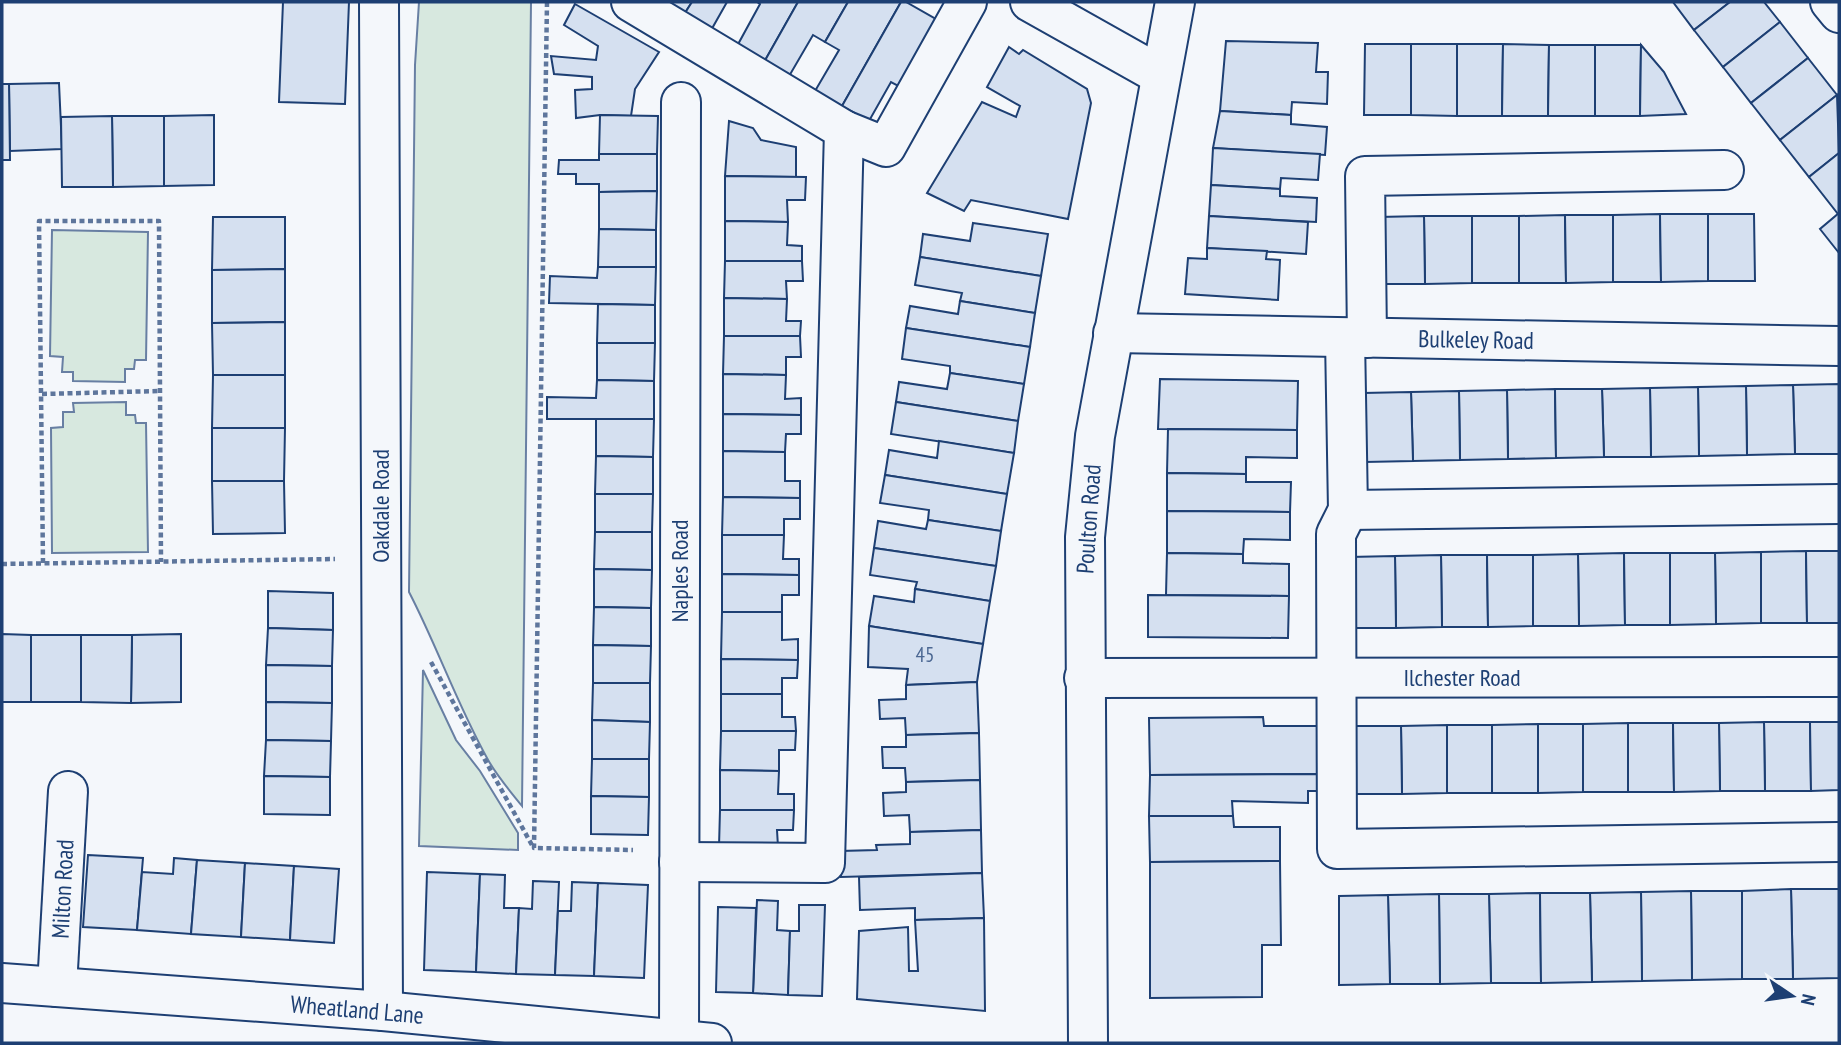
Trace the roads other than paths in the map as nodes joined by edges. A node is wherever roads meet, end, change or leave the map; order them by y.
1 (379, 2) edge
2 (631, 2) edge
3 (967, 2) edge
4 (1030, 2) edge
5 (1175, 2) edge
6 (1830, 2) edge
7 (1839, 13) edge
8 (1160, 75) junction
9 (681, 102) dead end
10 (844, 130) junction
11 (1724, 170) dead end
12 (1113, 333) junction
13 (1356, 338) junction
14 (1839, 346) edge
15 (1839, 503) edge
16 (1348, 510) junction
17 (1839, 677) edge
18 (1084, 678) junction
19 (1338, 678) junction
20 (68, 791) dead end
21 (1839, 842) edge
22 (679, 856) junction
23 (2, 983) edge
24 (57, 987) junction
25 (383, 1011) junction
26 (695, 1042) edge
27 (1088, 1043) edge

1 - 25 street, Oakdale Road
2 - 10 street
3 - 10 street
4 - 8 street
5 - 8 street, Poulton Road
6 - 7 street
8 - 12 street, Poulton Road
9 - 22 street, Naples Road
10 - 22 street
11 - 13 street
12 - 13 street, Bulkeley Road
12 - 18 street, Poulton Road
13 - 14 street, Bulkeley Road
13 - 16 street
15 - 16 street
16 - 19 street
17 - 19 street, Ilchester Road
18 - 19 street, Ilchester Road
18 - 27 street, Poulton Road
19 - 21 street
20 - 24 street, Milton Road
22 - 26 street, Naples Road
23 - 24 street, Wheatland Lane
24 - 25 street, Wheatland Lane
25 - 26 street, Wheatland Lane

